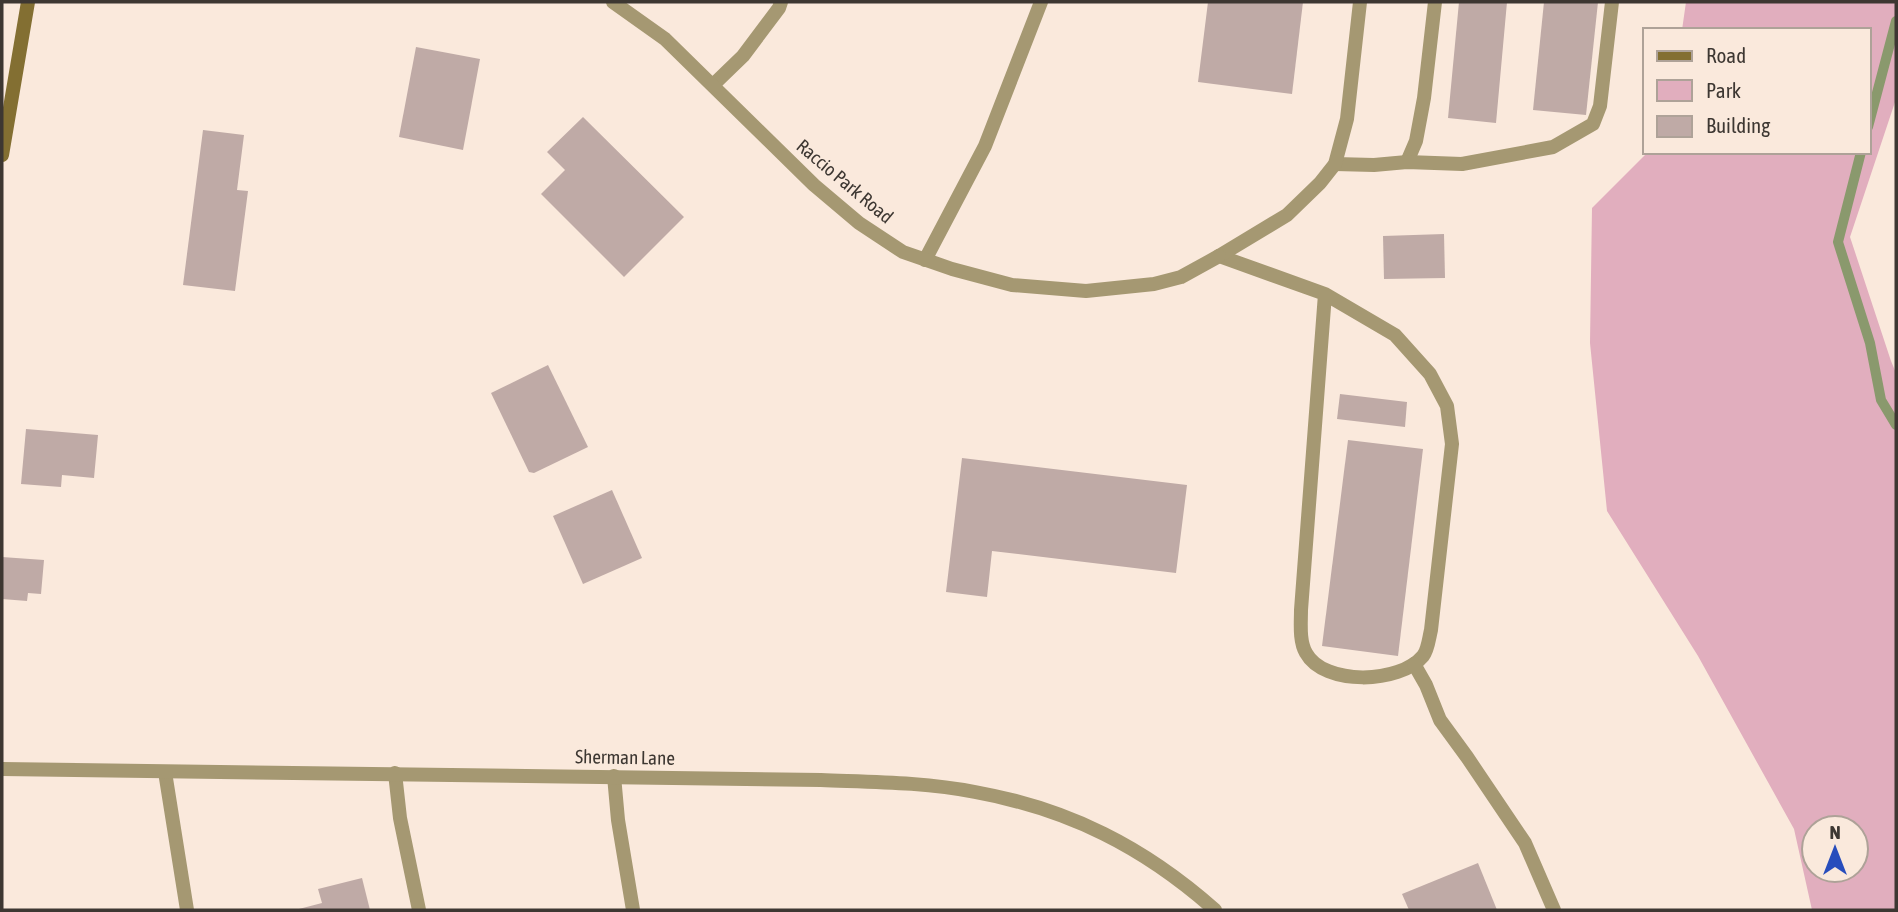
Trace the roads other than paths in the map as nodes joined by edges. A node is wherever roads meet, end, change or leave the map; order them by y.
1 (28, 2) edge
2 (613, 2) edge
3 (781, 2) edge
4 (1041, 2) edge
5 (1360, 2) edge
6 (1435, 2) edge
7 (1612, 2) edge
8 (713, 85) junction
9 (2, 155) edge
10 (1407, 162) junction
11 (1335, 164) junction
12 (1219, 256) junction
13 (925, 260) junction
14 (1325, 294) junction
15 (1414, 664) junction
16 (2, 769) edge
17 (165, 772) junction
18 (395, 773) junction
19 (614, 776) junction
20 (187, 910) edge
21 (419, 910) edge
22 (633, 910) edge
23 (1215, 910) edge
24 (1554, 910) edge

1 - 9 main road
2 - 8 street, Raccio Park Road
3 - 8 street
4 - 13 street
5 - 11 street
6 - 10 street
7 - 10 street
8 - 13 street, Raccio Park Road
10 - 11 street
11 - 12 street, Raccio Park Road
12 - 13 street, Raccio Park Road
12 - 14 street
14 - 15 street
14 - 15 street
15 - 24 street
16 - 17 street, Sherman Lane
17 - 18 street, Sherman Lane
17 - 20 street
18 - 19 street, Sherman Lane
18 - 21 street
19 - 22 street
19 - 23 street, Sherman Lane

